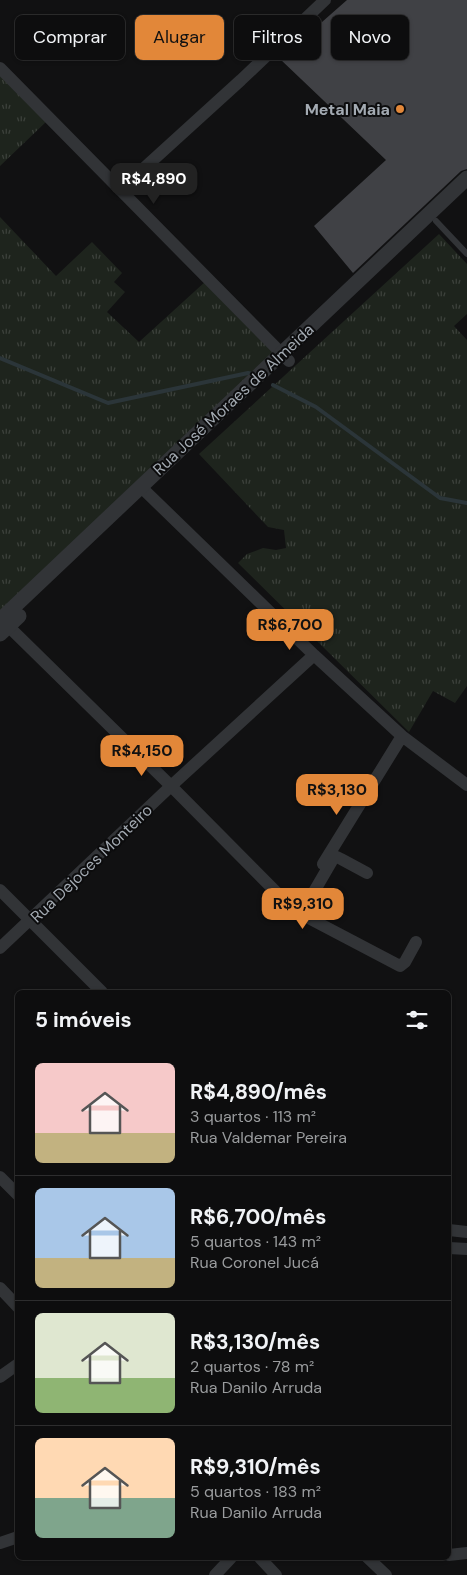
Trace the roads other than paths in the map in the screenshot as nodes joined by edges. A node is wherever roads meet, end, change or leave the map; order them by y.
1 (325, 0) edge
2 (0, 68) edge
3 (467, 178) edge
4 (120, 190) junction
5 (467, 192) edge
6 (440, 213) junction
7 (467, 254) edge
8 (285, 357) junction
9 (144, 490) junction
10 (2, 625) edge
11 (314, 655) junction
12 (402, 736) junction
13 (467, 785) edge
14 (171, 786) junction
15 (367, 873) dead end
16 (0, 890) edge
17 (298, 912) junction
18 (30, 920) junction
19 (416, 942) dead end
20 (0, 948) edge
21 (100, 990) edge
22 (0, 1177) edge
23 (15, 1192) edge
24 (451, 1230) edge
25 (467, 1232) edge
26 (451, 1248) edge
27 (467, 1249) edge
28 (0, 1288) edge
29 (15, 1304) edge
30 (15, 1366) edge
31 (0, 1377) edge
32 (15, 1538) edge
33 (0, 1543) edge
34 (467, 1554) edge
35 (451, 1555) edge
36 (229, 1560) edge
37 (262, 1560) edge
38 (370, 1560) edge
39 (215, 1575) edge
40 (276, 1575) edge
41 (386, 1575) edge

1 - 4 street
2 - 4 street
3 - 6 street, Rua José Moraes de Almeida
4 - 8 street
5 - 6 street, Rua José Moraes de Almeida
6 - 7 lane
6 - 8 street, Rua José Moraes de Almeida
8 - 9 street, Rua José Moraes de Almeida
9 - 10 street, Rua José Moraes de Almeida
9 - 11 street
10 - 14 street
11 - 12 street
11 - 14 street, Rua Dejoces Monteiro
12 - 13 street
12 - 17 street
14 - 17 street
14 - 18 street, Rua Dejoces Monteiro
15 - 17 street
16 - 18 street
17 - 19 street
18 - 20 street, Rua Dejoces Monteiro
18 - 21 street
22 - 23 street
24 - 25 street
26 - 27 street
28 - 29 street
30 - 31 street
32 - 33 street
34 - 35 street
36 - 39 street
37 - 40 street
38 - 41 street

